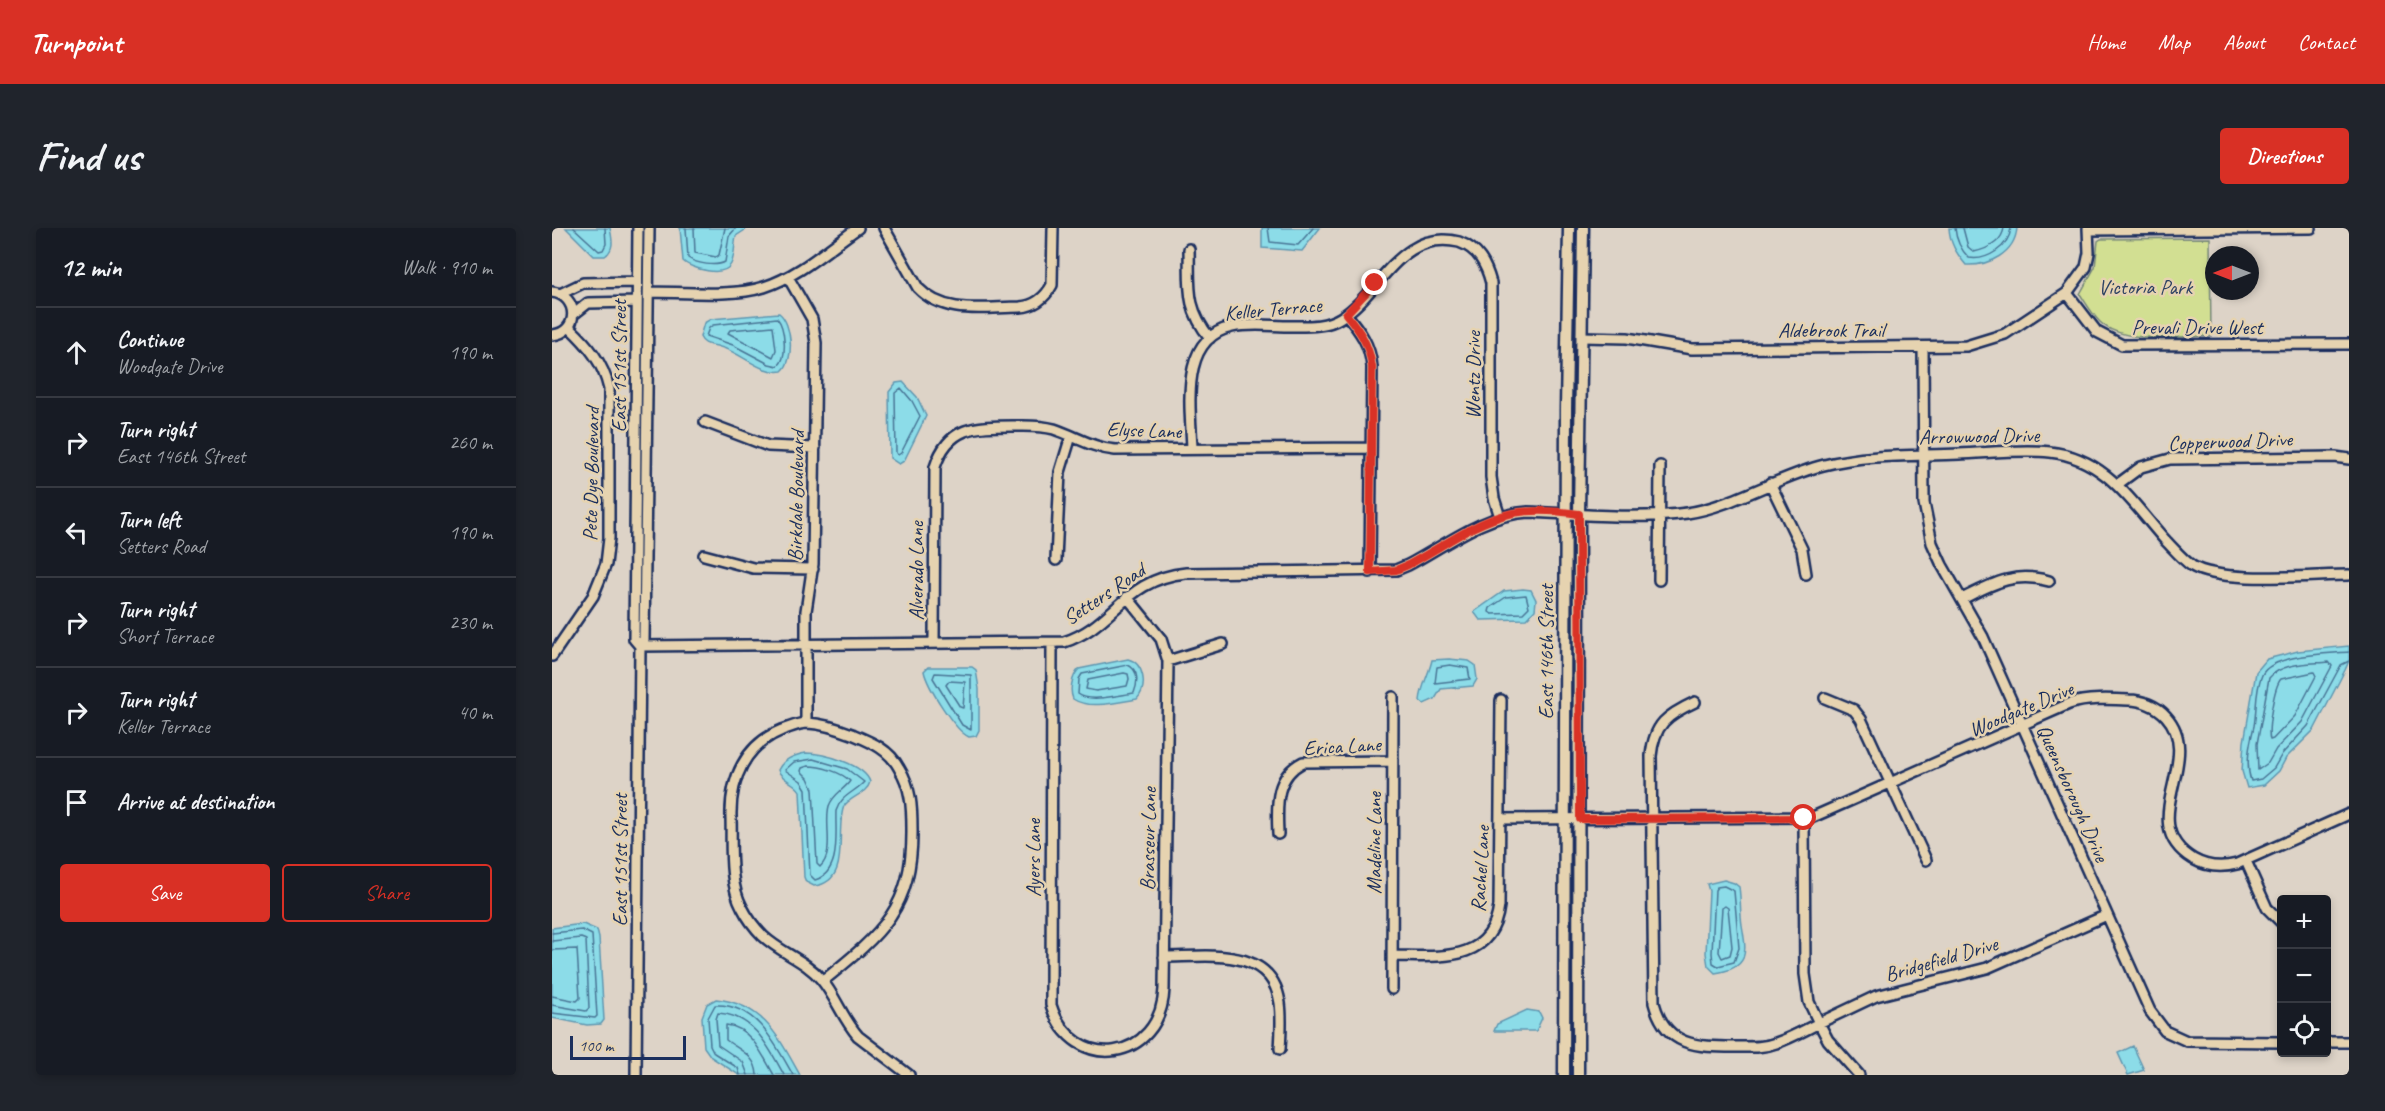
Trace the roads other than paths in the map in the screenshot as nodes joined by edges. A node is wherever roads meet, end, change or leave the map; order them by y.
1 (638, 228) edge
2 (649, 228) edge
3 (858, 228) edge
4 (884, 228) edge
5 (1053, 228) edge
6 (1569, 228) edge
7 (1583, 228) edge
8 (2311, 228) edge
9 (2088, 229) edge
10 (1462, 243) joint
11 (1189, 249) dead end
12 (788, 277) junction
13 (637, 282) junction
14 (649, 292) junction
15 (556, 293) edge
16 (2067, 293) junction
17 (637, 302) junction
18 (574, 314) junction
19 (1346, 314) junction
20 (569, 327) junction
21 (552, 335) edge
22 (1582, 337) junction
23 (1210, 338) junction
24 (2349, 344) edge
25 (1923, 347) junction
26 (705, 422) dead end
27 (1071, 436) junction
28 (815, 448) junction
29 (1371, 448) junction
30 (1191, 449) junction
31 (1923, 455) junction
32 (2349, 459) edge
33 (1660, 466) dead end
34 (1770, 483) junction
35 (2118, 484) junction
36 (934, 498) joint
37 (1573, 514) junction
38 (1659, 515) junction
39 (1500, 517) junction
40 (704, 555) dead end
41 (1056, 560) dead end
42 (813, 569) junction
43 (1370, 572) junction
44 (1806, 574) dead end
45 (2349, 575) edge
46 (1659, 580) dead end
47 (2049, 581) dead end
48 (1127, 597) junction
49 (1962, 599) junction
50 (934, 643) junction
51 (806, 644) junction
52 (1053, 644) junction
53 (1223, 644) dead end
54 (640, 646) junction
55 (552, 656) edge
56 (1168, 660) junction
57 (1393, 697) dead end
58 (1825, 698) dead end
59 (1501, 700) dead end
60 (1695, 702) dead end
61 (806, 723) junction
62 (2022, 725) junction
63 (1392, 761) junction
64 (1891, 783) junction
65 (2349, 814) edge
66 (1804, 818) junction
67 (1500, 819) junction
68 (1573, 819) junction
69 (1652, 819) junction
70 (1278, 834) dead end
71 (1926, 860) dead end
72 (2246, 861) junction
73 (2107, 915) junction
74 (2277, 918) edge
75 (1392, 956) junction
76 (1164, 957) junction
77 (823, 981) junction
78 (1392, 989) dead end
79 (1819, 1023) junction
80 (2277, 1042) edge
81 (2331, 1042) edge
82 (2349, 1042) edge
83 (1280, 1049) dead end
84 (1097, 1050) joint
85 (636, 1075) edge
86 (909, 1075) edge
87 (1564, 1075) edge
88 (1578, 1075) edge
89 (1858, 1075) edge

1 - 13 street, East 151st Street
2 - 14 street, East 151st Street
3 - 12 street
4 - 5 street
6 - 37 main road, East 146th Street
7 - 22 main road, East 146th Street
8 - 9 street
9 - 16 street
10 - 19 street, Keller Terrace
10 - 39 street, Wentz Drive
11 - 23 street
12 - 14 street
12 - 28 street, Birkdale Boulevard
13 - 15 street
13 - 17 street, East 151st Street
14 - 54 street, East 151st Street
15 - 18 street
16 - 24 street, Prevali Drive West
16 - 25 street, Aldebrook Trail
17 - 18 street
17 - 54 street, East 151st Street
18 - 20 street
19 - 23 street, Keller Terrace
19 - 29 street
20 - 21 street
20 - 55 street, Pete Dye Boulevard
22 - 25 street, Aldebrook Trail
22 - 37 main road, East 146th Street
23 - 30 street, Keller Terrace
25 - 31 street, Queensborough Drive
26 - 28 street
27 - 30 street, Elyse Lane
27 - 36 street, Elyse Lane
27 - 41 street
28 - 42 street, Birkdale Boulevard
29 - 30 street, Elyse Lane
29 - 43 street
31 - 34 street, Arrowwood Drive
31 - 35 street, Arrowwood Drive
31 - 49 street, Queensborough Drive
32 - 35 street, Copperwood Drive
33 - 38 street
34 - 38 street, Arrowwood Drive
34 - 44 street
35 - 45 street, Arrowwood Drive
36 - 50 street, Alverado Lane
37 - 38 street, Arrowwood Drive
37 - 39 street, Setters Road
37 - 68 main road, East 146th Street
38 - 46 street
39 - 43 street, Setters Road
40 - 42 street
42 - 51 street, Birkdale Boulevard
43 - 48 street, Setters Road
47 - 49 street
48 - 52 street, Setters Road
48 - 56 street, Brasseur Lane
49 - 62 street, Queensborough Drive
50 - 51 street, Setters Road
50 - 52 street, Setters Road
51 - 54 street, Setters Road
51 - 61 street, Birkdale Boulevard
52 - 84 street, Ayers Lane
53 - 56 street
54 - 85 street, East 151st Street
56 - 76 street, Brasseur Lane
57 - 63 street, Madeline Lane
58 - 64 street
59 - 67 street, Rachel Lane
60 - 69 street, Bridgefield Drive
61 - 77 street
61 - 77 street
62 - 64 street, Woodgate Drive
62 - 72 street, Woodgate Drive
62 - 73 street, Queensborough Drive
63 - 70 street, Erica Lane
63 - 75 street, Madeline Lane
64 - 66 street, Woodgate Drive
64 - 71 street
65 - 72 street, Woodgate Drive
66 - 69 street, Woodgate Drive
66 - 79 street
67 - 68 street, Woodgate Drive
67 - 75 street, Rachel Lane
68 - 69 street, Woodgate Drive
68 - 87 main road, East 146th Street
68 - 88 main road, East 146th Street
69 - 79 street, Bridgefield Drive
72 - 74 street
73 - 79 street, Bridgefield Drive
73 - 80 street, Queensborough Drive
75 - 78 street, Madeline Lane
76 - 83 street
76 - 84 street, Brasseur Lane
77 - 86 street
79 - 89 street
81 - 82 street

